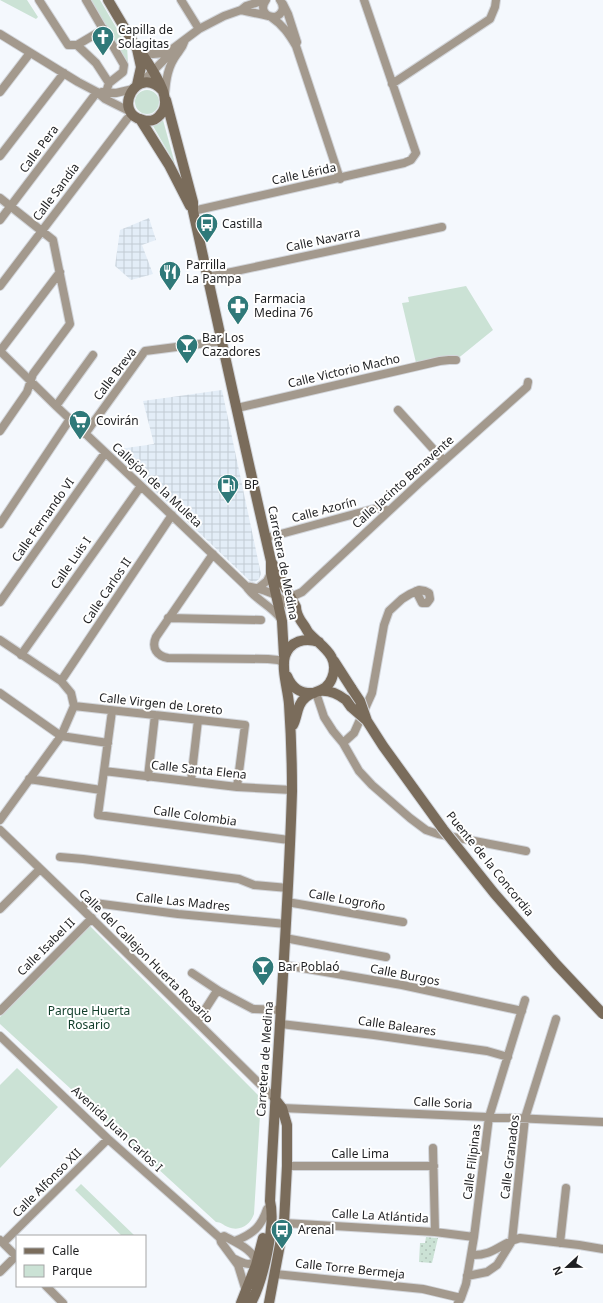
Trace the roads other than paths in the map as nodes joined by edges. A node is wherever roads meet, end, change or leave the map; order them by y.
1 (39, 0) edge
2 (86, 0) edge
3 (108, 0) edge
4 (181, 0) edge
5 (266, 0) edge
6 (364, 0) edge
7 (496, 0) edge
8 (256, 1) edge
9 (281, 1) edge
10 (241, 10) junction
11 (269, 16) junction
12 (104, 29) junction
13 (199, 29) junction
14 (0, 34) edge
15 (185, 40) junction
16 (77, 45) junction
17 (296, 46) junction
18 (139, 50) junction
19 (171, 50) junction
20 (30, 53) junction
21 (153, 72) junction
22 (64, 73) junction
23 (109, 83) junction
24 (392, 84) junction
25 (137, 86) junction
26 (0, 92) edge
27 (97, 92) junction
28 (106, 92) junction
29 (165, 95) junction
30 (134, 115) junction
31 (0, 156) edge
32 (340, 179) junction
33 (0, 198) edge
34 (10, 206) junction
35 (193, 211) junction
36 (0, 220) edge
37 (442, 227) dead end
38 (42, 230) junction
39 (60, 272) junction
40 (208, 277) junction
41 (0, 286) edge
42 (223, 341) junction
43 (0, 351) edge
44 (93, 355) dead end
45 (456, 360) dead end
46 (31, 382) junction
47 (528, 382) dead end
48 (56, 406) junction
49 (237, 408) junction
50 (398, 410) dead end
51 (70, 419) junction
52 (0, 431) edge
53 (85, 434) junction
54 (105, 452) junction
55 (444, 461) junction
56 (141, 486) junction
57 (389, 511) junction
58 (172, 515) junction
59 (0, 524) edge
60 (266, 538) junction
61 (213, 554) junction
62 (271, 561) junction
63 (271, 573) junction
64 (246, 586) junction
65 (257, 589) junction
66 (416, 592) dead end
67 (276, 596) junction
68 (291, 597) junction
69 (0, 602) edge
70 (296, 612) junction
71 (168, 618) junction
72 (261, 620) dead end
73 (282, 621) junction
74 (0, 640) edge
75 (319, 642) junction
76 (21, 655) junction
77 (331, 656) junction
78 (284, 663) junction
79 (61, 681) junction
80 (317, 692) junction
81 (0, 693) edge
82 (74, 706) junction
83 (112, 711) junction
84 (155, 715) junction
85 (198, 720) junction
86 (367, 721) junction
87 (291, 727) junction
88 (61, 736) junction
89 (108, 743) junction
90 (342, 743) junction
91 (104, 771) junction
92 (148, 777) junction
93 (29, 779) junction
94 (191, 781) junction
95 (237, 787) junction
96 (101, 790) junction
97 (292, 790) junction
98 (0, 820) edge
99 (0, 830) edge
100 (289, 840) junction
101 (526, 851) dead end
102 (60, 857) dead end
103 (40, 869) junction
104 (288, 888) junction
105 (287, 902) junction
106 (81, 908) junction
107 (0, 910) edge
108 (92, 918) junction
109 (403, 922) dead end
110 (286, 924) junction
111 (285, 938) junction
112 (386, 957) dead end
113 (284, 965) junction
114 (192, 973) dead end
115 (219, 991) junction
116 (525, 1000) dead end
117 (281, 1010) junction
118 (0, 1011) edge
119 (522, 1011) junction
120 (603, 1014) edge
121 (556, 1019) dead end
122 (197, 1022) junction
123 (281, 1024) junction
124 (0, 1036) edge
125 (508, 1057) junction
126 (275, 1099) junction
127 (282, 1108) junction
128 (489, 1117) junction
129 (525, 1118) junction
130 (603, 1122) edge
131 (108, 1139) junction
132 (433, 1148) dead end
133 (287, 1166) junction
134 (434, 1166) junction
135 (566, 1188) dead end
136 (269, 1205) junction
137 (284, 1222) junction
138 (435, 1232) junction
139 (474, 1237) junction
140 (220, 1238) junction
141 (2, 1241) edge
142 (235, 1241) junction
143 (512, 1241) junction
144 (560, 1243) junction
145 (603, 1249) edge
146 (267, 1250) junction
147 (471, 1254) junction
148 (16, 1257) edge
149 (234, 1259) junction
150 (257, 1262) junction
151 (0, 1272) edge
152 (275, 1274) junction
153 (468, 1276) junction
154 (47, 1287) edge
155 (246, 1291) junction
156 (460, 1300) edge
157 (62, 1303) edge
158 (241, 1303) edge
159 (248, 1303) edge
160 (251, 1303) edge
161 (269, 1303) edge

1 - 16 street
2 - 12 street
3 - 18 main road
4 - 13 street
5 - 8 street
5 - 11 street
6 - 24 street
7 - 24 street
8 - 10 street
9 - 11 street
9 - 17 street
10 - 11 street
10 - 13 street
11 - 17 street
12 - 16 street
12 - 23 street
13 - 15 street
14 - 20 street
15 - 19 street
15 - 29 street
16 - 23 street
17 - 32 street
18 - 19 street
18 - 21 main road, Carretera de Medina
18 - 25 main road
19 - 21 street
20 - 22 street
20 - 26 street
21 - 25 street
21 - 29 main road, Carretera de Medina
22 - 27 street
22 - 31 street
23 - 28 street
24 - 32 street, Calle Lérida
25 - 28 street
25 - 29 main road
25 - 30 main road
27 - 28 street
27 - 30 street
27 - 34 street, Calle Pera
29 - 30 main road
29 - 35 main road, Carretera de Medina
30 - 35 main road
30 - 38 street, Calle Sandía
32 - 35 street, Calle Lérida
33 - 34 street
34 - 36 street, Calle Pera
34 - 38 street
35 - 40 main road, Carretera de Medina
37 - 40 street, Calle Navarra
38 - 39 street
38 - 41 street, Calle Sandía
39 - 43 street
39 - 46 street
40 - 42 main road, Carretera de Medina
42 - 49 main road, Carretera de Medina
42 - 53 street, Calle Breva
43 - 46 street, Callejón de la Muleta
44 - 48 street
45 - 49 street, Calle Victorio Macho
46 - 48 street, Callejón de la Muleta
46 - 52 street
47 - 55 street, Calle Jacinto Benavente
48 - 51 street, Callejón de la Muleta
49 - 60 main road, Carretera de Medina
50 - 55 street
51 - 53 street, Callejón de la Muleta
51 - 59 street
53 - 54 street, Callejón de la Muleta
54 - 56 street, Callejón de la Muleta
54 - 69 street, Calle Fernando VI
55 - 57 street, Calle Jacinto Benavente
56 - 58 street, Callejón de la Muleta
56 - 76 street, Calle Luis I
57 - 60 street, Calle Azorín
57 - 68 street, Calle Jacinto Benavente
58 - 61 street, Callejón de la Muleta
58 - 79 street, Calle Carlos II
60 - 62 main road, Carretera de Medina
61 - 64 street, Callejón de la Muleta
61 - 71 street
62 - 63 main road, Carretera de Medina
62 - 68 main road
63 - 65 street
63 - 67 main road, Carretera de Medina
64 - 65 street, Callejón de la Muleta
64 - 73 street, Callejón de la Muleta
65 - 67 street, Callejón de la Muleta
66 - 90 street
67 - 70 street, Callejón de la Muleta
67 - 73 main road, Carretera de Medina
68 - 70 main road
70 - 75 main road
71 - 72 street
71 - 78 street
73 - 78 main road, Carretera de Medina
74 - 76 street
75 - 77 main road
75 - 78 main road
76 - 79 street
77 - 80 main road
77 - 86 main road, bridge
78 - 80 main road
78 - 87 main road, Carretera de Medina
79 - 82 street
80 - 86 main road, bridge
80 - 87 main road
80 - 90 street
81 - 88 street
82 - 83 street, Calle Virgen de Loreto
82 - 88 street
83 - 84 street, Calle Virgen de Loreto
83 - 89 street
84 - 85 street, Calle Virgen de Loreto
84 - 92 street
85 - 94 street
85 - 95 street, Calle Virgen de Loreto
86 - 120 main road, Puente de la Concordia, bridge
87 - 97 main road, Carretera de Medina
88 - 89 street
88 - 93 street
89 - 91 street
90 - 101 street
91 - 92 street, Calle Santa Elena
91 - 96 street
92 - 94 street, Calle Santa Elena
93 - 96 street
93 - 98 street
94 - 95 street, Calle Santa Elena
95 - 97 street, Calle Santa Elena
96 - 100 street, Calle Colombia
97 - 100 main road, Carretera de Medina
99 - 103 street, Calle del Callejon Huerta Rosario
100 - 104 main road, Carretera de Medina
102 - 104 street
103 - 106 street, Calle del Callejon Huerta Rosario
103 - 107 street
104 - 105 main road, Carretera de Medina
105 - 109 street, Calle Logroño
105 - 110 main road, Carretera de Medina
106 - 108 street, Calle del Callejon Huerta Rosario
106 - 110 street, Calle Las Madres
108 - 118 street, Calle Isabel II
108 - 122 street, Calle del Callejon Huerta Rosario
110 - 111 main road, Carretera de Medina
111 - 112 street
111 - 113 main road, Carretera de Medina
113 - 117 main road, Carretera de Medina
113 - 119 street, Calle Burgos
114 - 115 street
115 - 117 street
115 - 122 street
116 - 119 street, Calle Filipinas
117 - 123 main road, Carretera de Medina
119 - 125 street, Calle Filipinas
121 - 129 street, Calle Granados
122 - 126 street, Calle del Callejon Huerta Rosario
123 - 125 street, Calle Baleares
123 - 126 main road, Carretera de Medina
124 - 131 street, Avenida Juan Carlos I
125 - 128 street, Calle Filipinas
126 - 127 main road
126 - 136 main road, Carretera de Medina
127 - 128 street, Calle Soria
127 - 133 main road
128 - 129 street, Calle Soria
128 - 139 street, Calle Filipinas
129 - 130 street, Calle Soria
129 - 143 street, Calle Granados
131 - 140 street, Avenida Juan Carlos I
131 - 141 street, Calle Alfonso XII
132 - 134 street
133 - 134 street, Calle Lima
133 - 137 main road
134 - 138 street
135 - 144 street
136 - 142 street
136 - 146 main road, Carretera de Medina
136 - 150 main road, Carretera de Medina
137 - 138 street, Calle La Atlántida
137 - 152 main road
138 - 139 street, Calle La Atlántida
139 - 147 street, Calle Filipinas
140 - 142 street
140 - 149 street, Avenida Juan Carlos I
141 - 148 street
142 - 150 street
143 - 144 street
143 - 147 street
143 - 153 street, Calle Granados
144 - 145 street
146 - 150 street
146 - 160 main road, Carretera de Medina
147 - 153 street, Calle Filipinas
148 - 151 street
149 - 150 street
149 - 155 street, Avenida Juan Carlos I
150 - 155 main road, Carretera de Medina
150 - 159 street
152 - 156 street, Calle Torre Bermeja
152 - 161 main road
153 - 156 street, Calle Filipinas
154 - 157 street
155 - 158 main road, Carretera de Medina

